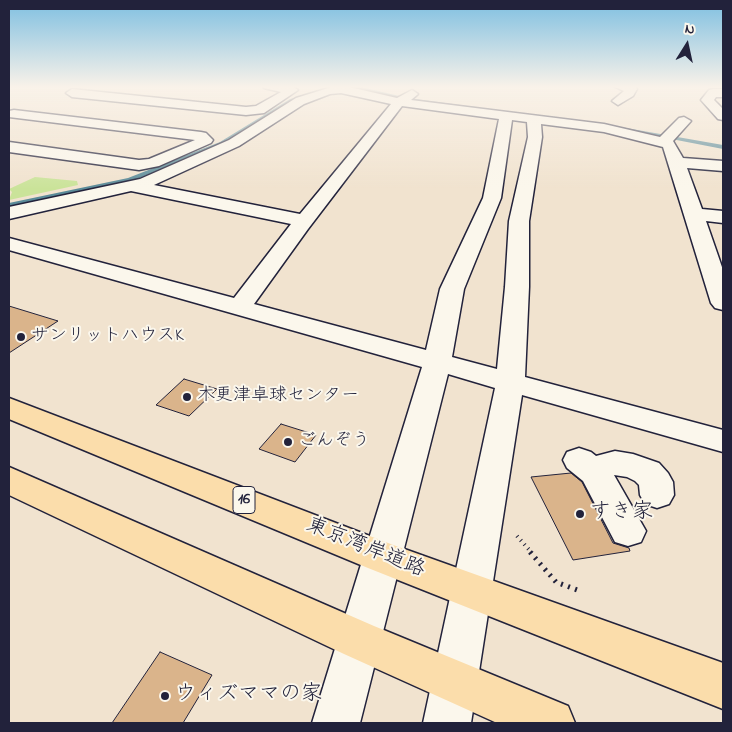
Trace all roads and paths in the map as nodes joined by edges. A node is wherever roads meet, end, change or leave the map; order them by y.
1 (58, 120) edge
2 (270, 120) edge
3 (385, 120) edge
4 (519, 120) edge
5 (523, 120) edge
6 (549, 120) edge
7 (684, 121) dead end
8 (663, 143) junction
9 (9, 147) edge
10 (677, 162) junction
11 (723, 166) edge
12 (129, 186) junction
13 (9, 213) edge
14 (694, 214) junction
15 (723, 217) edge
16 (304, 221) junction
17 (9, 244) edge
18 (723, 303) edge
19 (239, 308) junction
20 (437, 362) junction
21 (510, 383) junction
22 (9, 408) edge
23 (723, 441) edge
24 (9, 480) edge
25 (657, 495) dead end
26 (513, 530) dead end
27 (628, 531) dead end
28 (382, 557) junction
29 (471, 591) junction
30 (583, 592) dead end
31 (359, 640) junction
32 (455, 681) junction
33 (723, 686) edge
34 (336, 723) edge
35 (448, 723) edge
36 (551, 723) edge

1 - 9 street
2 - 12 street
3 - 16 street
4 - 20 street
5 - 21 street
6 - 8 street
7 - 8 street
8 - 10 street
10 - 11 street
10 - 14 street
12 - 13 street
12 - 16 street
14 - 15 street
14 - 18 street
16 - 19 street
17 - 19 street
19 - 20 street
20 - 21 street
20 - 28 street
21 - 23 street
21 - 29 street
22 - 28 highway, 東京湾岸道路 / 16
24 - 31 highway
25 - 27 street
26 - 30 path
28 - 29 highway, 東京湾岸道路 / 16
28 - 31 street
29 - 32 street
29 - 33 highway, 東京湾岸道路 / 16
31 - 32 highway
31 - 34 street
32 - 35 street
32 - 36 highway

